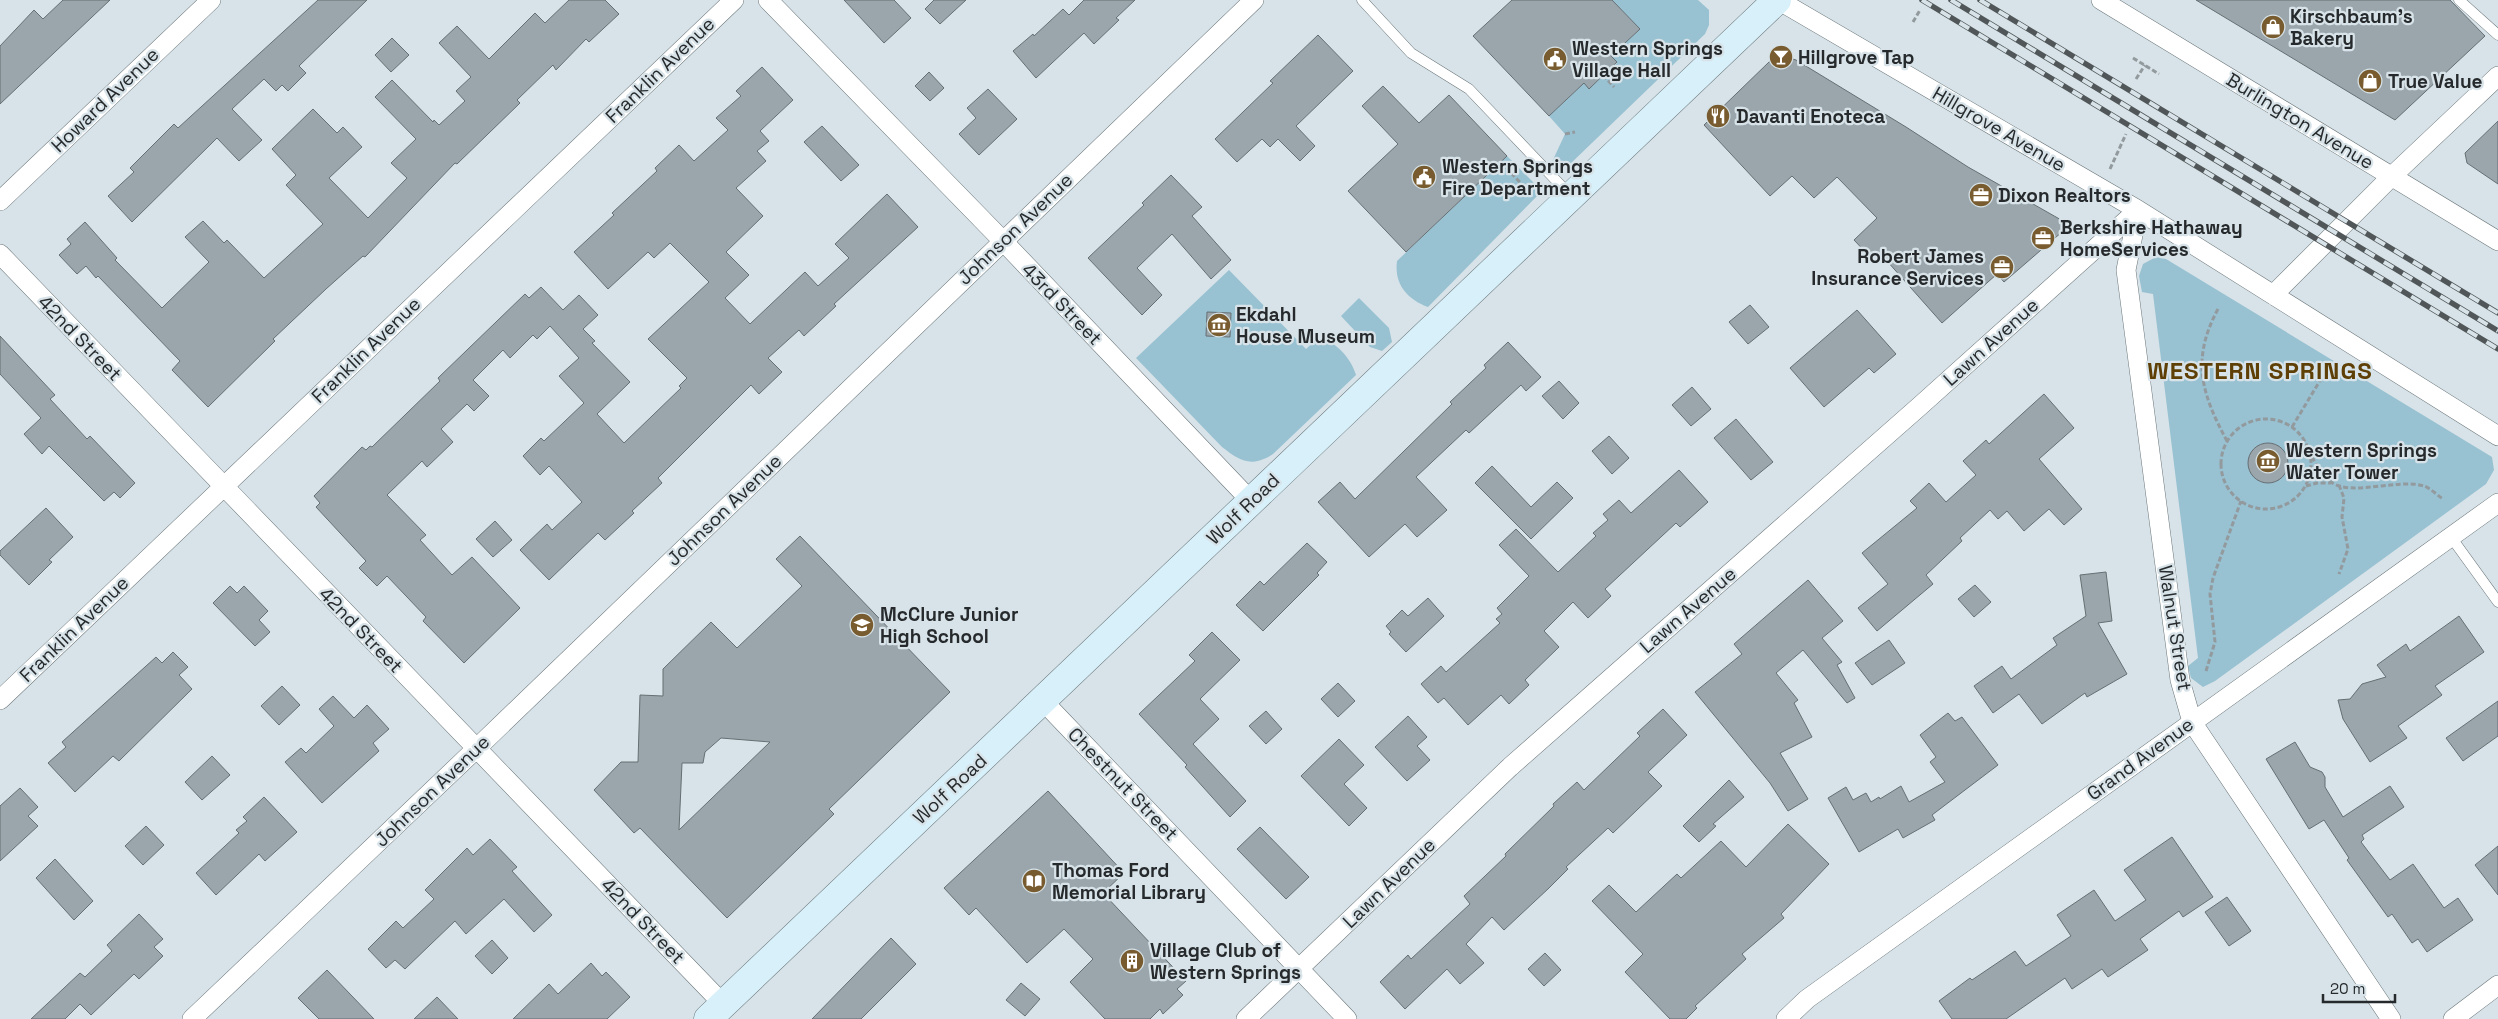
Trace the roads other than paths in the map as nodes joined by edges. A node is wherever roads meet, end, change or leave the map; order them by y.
1 (211, 0) edge
2 (734, 0) edge
3 (768, 0) edge
4 (1254, 0) edge
5 (1362, 0) edge
6 (1778, 0) edge
7 (2102, 0) edge
8 (2459, 0) edge
9 (2498, 35) edge
10 (2498, 76) edge
11 (2392, 177) junction
12 (1571, 196) junction
13 (0, 201) edge
14 (2138, 210) junction
15 (1002, 240) junction
16 (2498, 241) edge
17 (0, 254) edge
18 (2273, 295) junction
19 (2498, 436) edge
20 (222, 487) junction
21 (1251, 501) junction
22 (2498, 503) edge
23 (2450, 537) junction
24 (2498, 602) edge
25 (0, 700) edge
26 (1044, 701) junction
27 (2192, 722) junction
28 (477, 748) junction
29 (1299, 968) junction
30 (2498, 985) edge
31 (716, 1012) edge
32 (192, 1019) edge
33 (1246, 1019) edge
34 (1348, 1019) edge
35 (1786, 1019) edge
36 (2391, 1019) edge
37 (2453, 1019) edge

1 - 13 street, Howard Avenue
2 - 20 street, Franklin Avenue
3 - 15 street, 43rd Street
4 - 15 street, Johnson Avenue
5 - 12 lane
6 - 12 main road, Wolf Road
6 - 14 street, Hillgrove Avenue
7 - 11 street, Burlington Avenue
8 - 9 lane
10 - 11 street
11 - 16 street, Burlington Avenue
11 - 18 street
12 - 21 main road, Wolf Road
14 - 18 street, Hillgrove Avenue
14 - 27 street, Walnut Street
14 - 29 street, Lawn Avenue
15 - 21 street, 43rd Street
15 - 28 street, Johnson Avenue
17 - 20 street, 42nd Street
18 - 19 street, Hillgrove Avenue
20 - 25 street, Franklin Avenue
20 - 28 street, 42nd Street
21 - 26 main road, Wolf Road
22 - 23 street, Grand Avenue
23 - 24 lane
23 - 27 street, Grand Avenue
26 - 29 street, Chestnut Street
26 - 31 main road, Wolf Road
27 - 35 street, Grand Avenue
27 - 36 street, Walnut Street
28 - 31 street, 42nd Street
28 - 32 street, Johnson Avenue
29 - 33 street, Lawn Avenue
29 - 34 street, Chestnut Street
30 - 37 street

